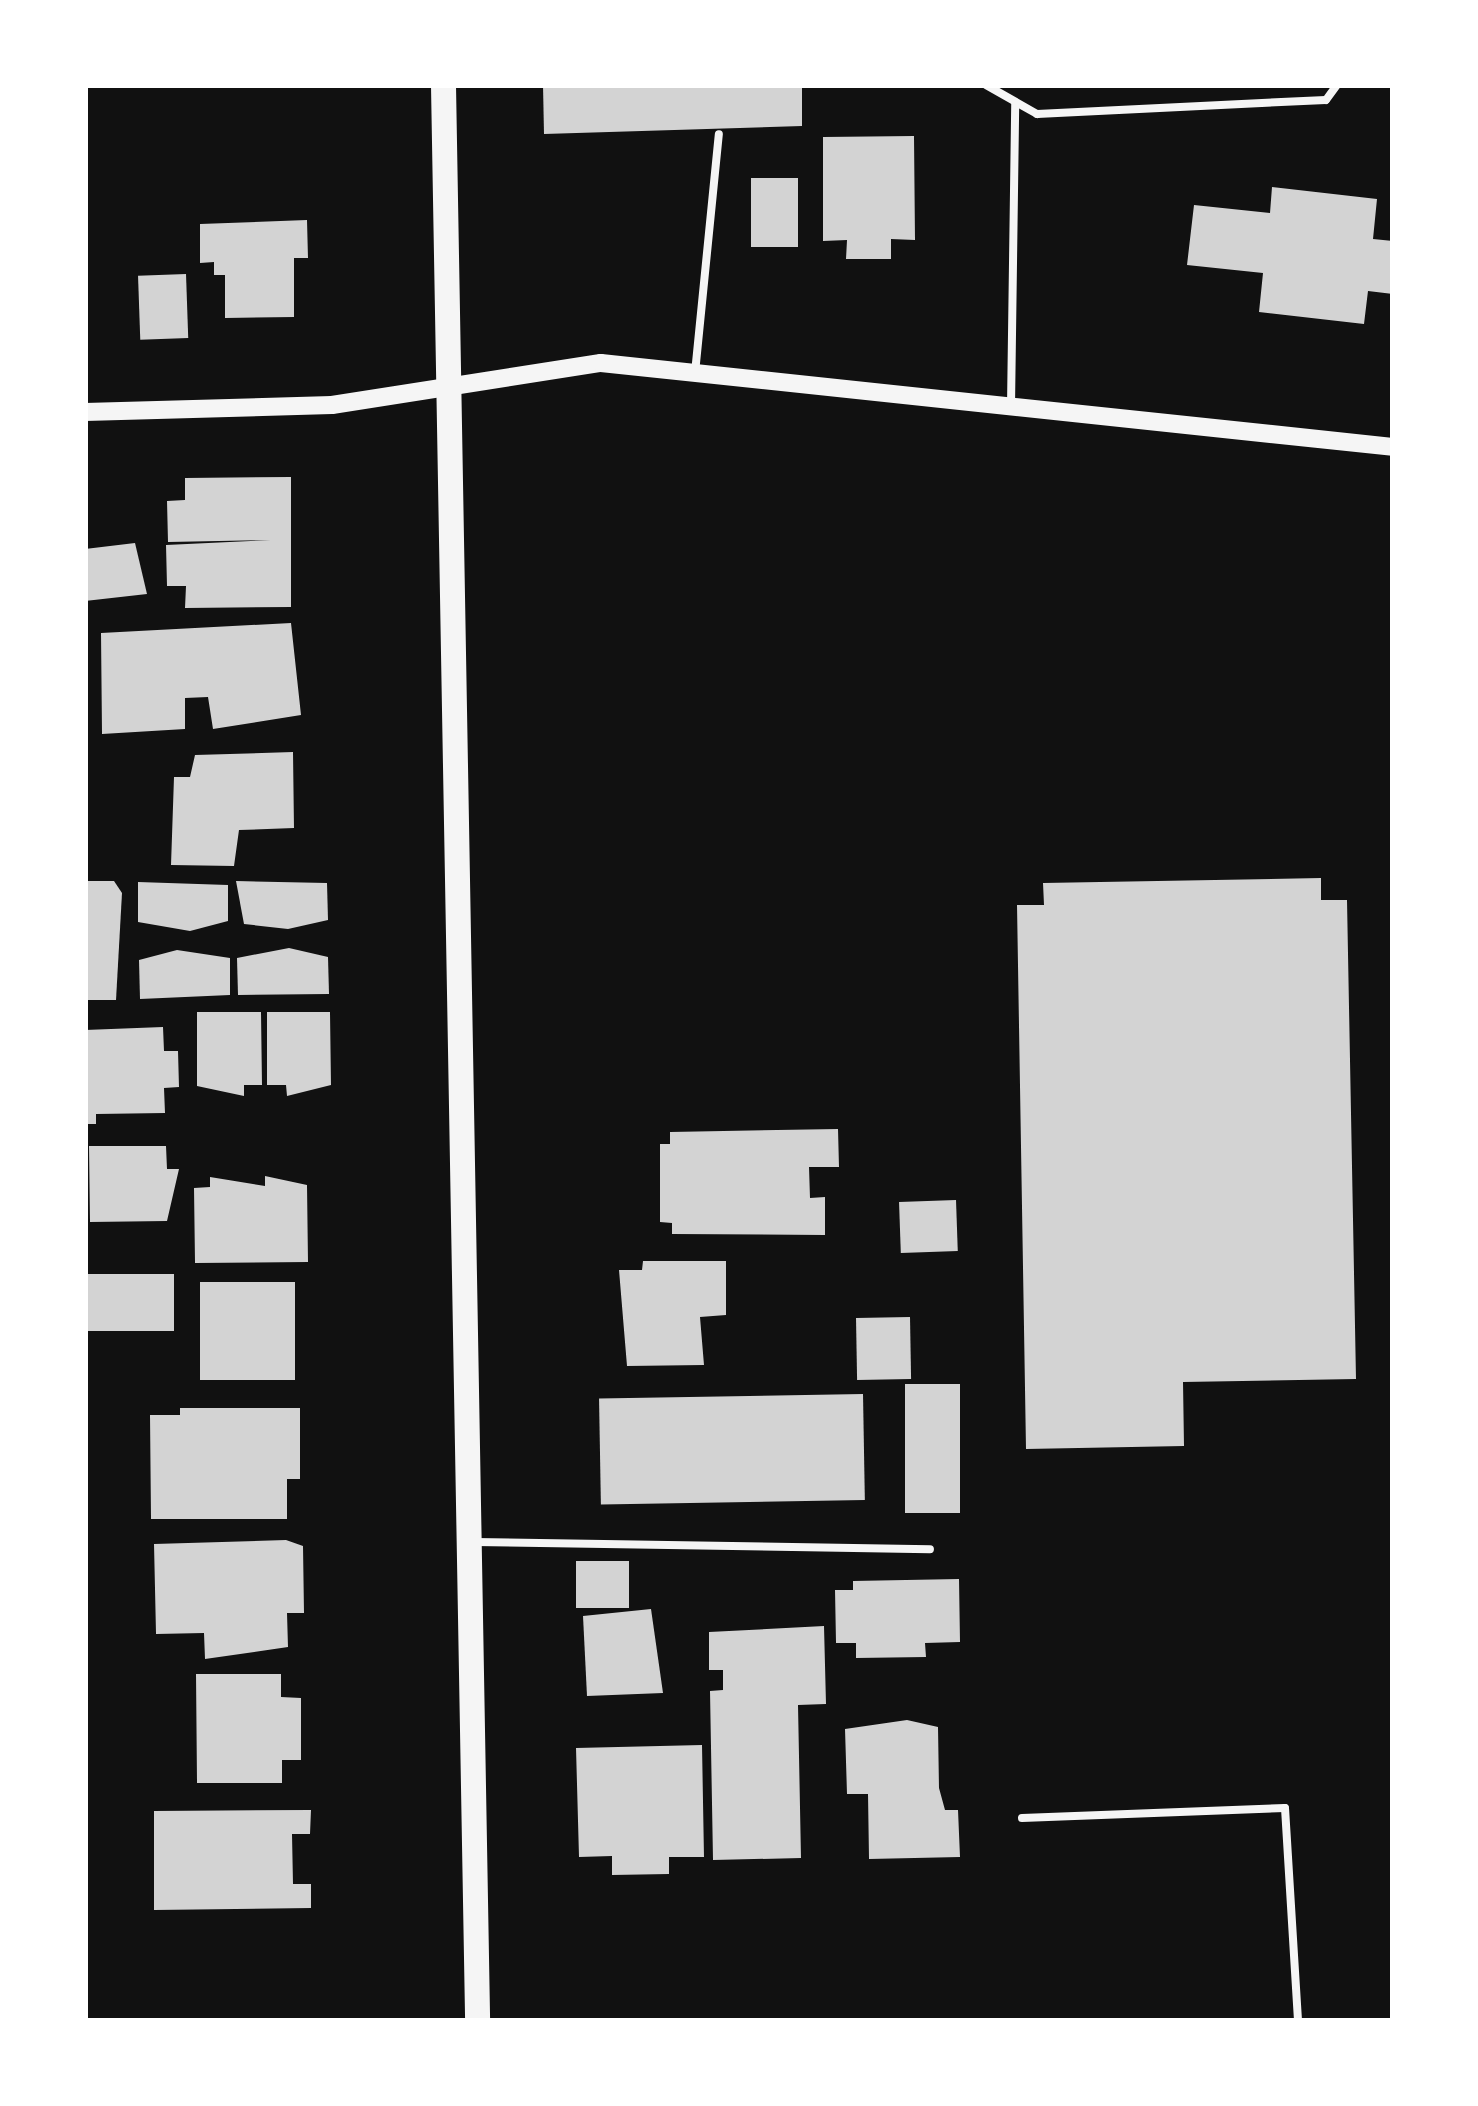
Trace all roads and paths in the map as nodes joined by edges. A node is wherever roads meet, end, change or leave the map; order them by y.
1 (443, 85) edge
2 (986, 85) edge
3 (1337, 85) edge
4 (1015, 102) junction
5 (719, 134) dead end
6 (696, 373) junction
7 (449, 384) junction
8 (1011, 406) junction
9 (85, 412) edge
10 (1393, 447) edge
11 (470, 1542) junction
12 (930, 1550) dead end
13 (1022, 1818) dead end
14 (477, 2021) edge
15 (1298, 2021) edge

1 - 7 main road
2 - 4 lane
3 - 4 lane
4 - 8 lane
5 - 6 lane
6 - 7 street
6 - 8 street
7 - 9 street
7 - 11 main road
8 - 10 street
11 - 12 lane
11 - 14 main road
13 - 15 lane

